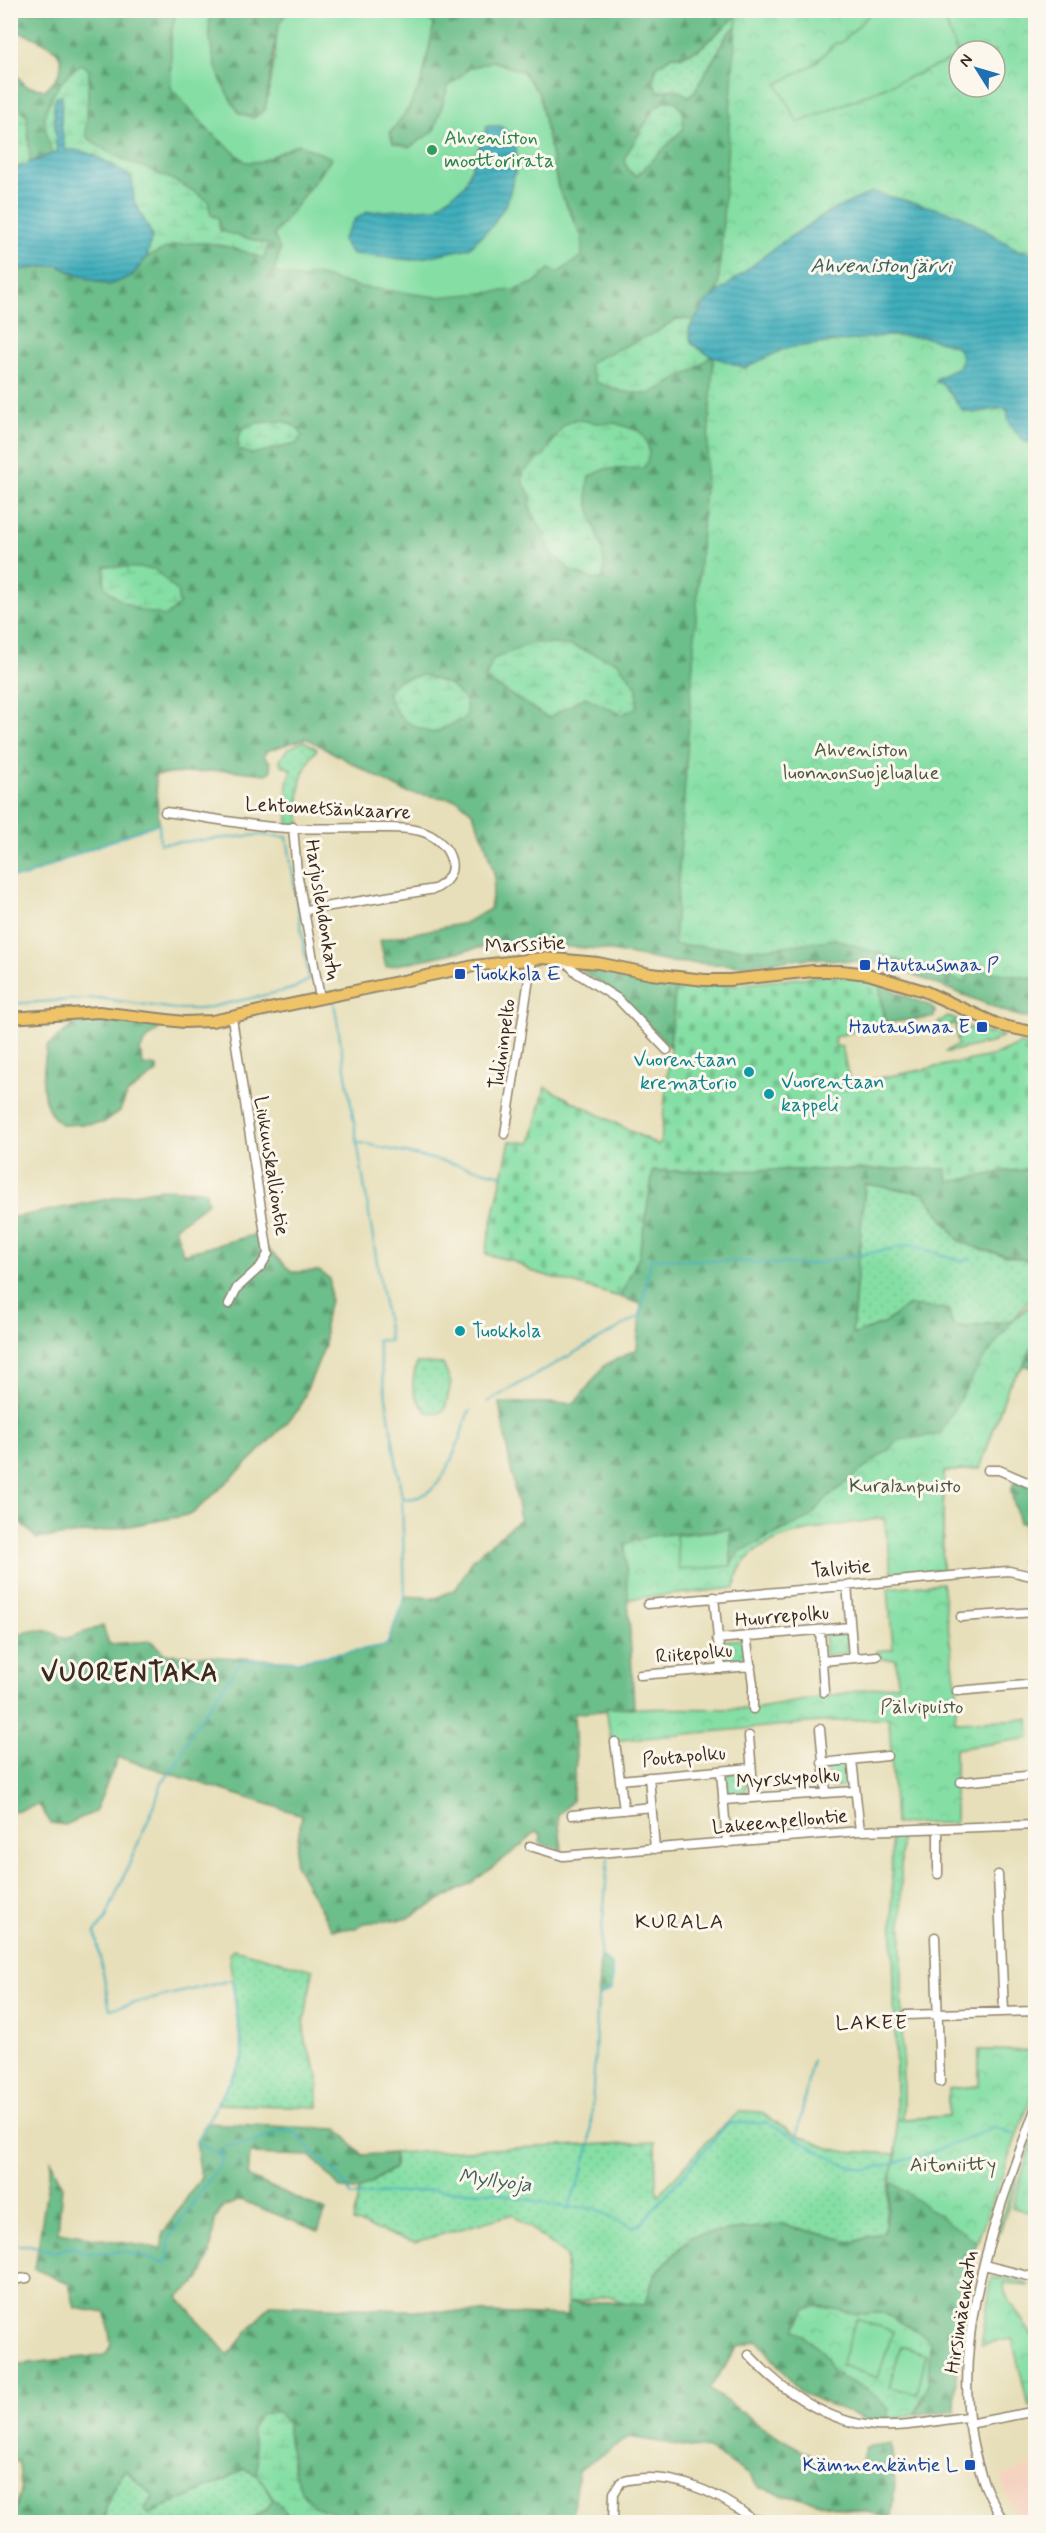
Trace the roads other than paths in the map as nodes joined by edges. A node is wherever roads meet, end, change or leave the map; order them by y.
1 (165, 812) dead end
2 (293, 827) junction
3 (306, 910) junction
4 (532, 958) junction
5 (563, 959) junction
6 (320, 998) junction
7 (10, 1018) edge
8 (232, 1018) junction
9 (1035, 1033) edge
10 (667, 1050) dead end
11 (505, 1134) dead end
12 (229, 1304) dead end
13 (988, 1470) dead end
14 (1035, 1486) edge
15 (1035, 1577) edge
16 (847, 1585) junction
17 (714, 1597) junction
18 (648, 1604) dead end
19 (1035, 1612) edge
20 (961, 1617) dead end
21 (850, 1627) junction
22 (820, 1630) junction
23 (746, 1636) junction
24 (717, 1640) junction
25 (877, 1656) dead end
26 (853, 1658) junction
27 (822, 1661) junction
28 (751, 1666) junction
29 (721, 1669) junction
30 (640, 1674) dead end
31 (1035, 1684) edge
32 (957, 1691) dead end
33 (824, 1692) dead end
34 (753, 1709) dead end
35 (820, 1729) dead end
36 (749, 1736) dead end
37 (615, 1742) dead end
38 (887, 1756) dead end
39 (852, 1760) junction
40 (822, 1763) junction
41 (750, 1768) junction
42 (721, 1771) junction
43 (1035, 1775) edge
44 (649, 1776) junction
45 (620, 1780) junction
46 (961, 1782) dead end
47 (855, 1791) junction
48 (826, 1793) junction
49 (754, 1798) junction
50 (723, 1800) junction
51 (651, 1807) junction
52 (624, 1810) junction
53 (572, 1815) dead end
54 (1035, 1825) edge
55 (938, 1829) junction
56 (860, 1831) junction
57 (727, 1843) junction
58 (530, 1846) dead end
59 (655, 1849) junction
60 (938, 1874) dead end
61 (998, 1875) dead end
62 (935, 1937) dead end
63 (1004, 2011) junction
64 (1035, 2011) edge
65 (937, 2014) junction
66 (906, 2015) dead end
67 (940, 2082) dead end
68 (1035, 2107) edge
69 (984, 2265) junction
70 (1035, 2274) edge
71 (27, 2278) dead end
72 (10, 2280) edge
73 (749, 2355) dead end
74 (1035, 2411) edge
75 (969, 2420) junction
76 (748, 2521) edge
77 (613, 2523) edge
78 (776, 2523) edge
79 (1004, 2523) edge

1 - 2 street, Lehtometsänkaarre
2 - 3 street, Harjuslehdonkatu
2 - 3 street, Lehtometsänkaarre
3 - 6 street, Harjuslehdonkatu
4 - 5 main road, Marssitie
4 - 6 main road, Marssitie
4 - 11 street, Tulininpelto
5 - 9 main road, Marssitie
5 - 10 street
6 - 8 main road, Marssitie
7 - 8 main road, Marssitie
8 - 12 street, Liukuuskalliontie
13 - 14 street
15 - 16 street, Talvitie
16 - 17 street, Talvitie
16 - 21 street
17 - 18 street, Talvitie
17 - 24 street
19 - 20 street
21 - 22 street, Huurrepolku
21 - 26 street
22 - 23 street, Huurrepolku
22 - 27 street
23 - 24 street, Huurrepolku
23 - 28 street
24 - 29 street
25 - 26 street
26 - 27 street
27 - 33 street
28 - 29 street, Riitepolku
28 - 34 street
29 - 30 street, Riitepolku
31 - 32 street
35 - 40 street
36 - 41 street
37 - 45 street
38 - 39 street
39 - 40 street
39 - 47 street
40 - 48 street
41 - 42 street, Poutapolku
41 - 49 street
42 - 44 street, Poutapolku
42 - 50 street
43 - 46 street
44 - 45 street, Poutapolku
44 - 51 street
45 - 52 street
47 - 48 street, Myrskypolku
47 - 56 street
48 - 49 street, Myrskypolku
49 - 50 street, Myrskypolku
50 - 57 street
51 - 52 street
51 - 59 street
52 - 53 street
54 - 55 street, Lakeenpellontie
55 - 56 street, Lakeenpellontie
55 - 60 street
56 - 57 street, Lakeenpellontie
57 - 59 street, Lakeenpellontie
58 - 59 street, Lakeenpellontie
61 - 63 street
62 - 65 street
63 - 64 street
63 - 65 street
65 - 66 street
65 - 67 street
68 - 69 street, Hirsimäenkatu
69 - 70 street
69 - 75 street, Hirsimäenkatu
71 - 72 street
73 - 75 street
74 - 75 street
75 - 79 street, Hirsimäenkatu
76 - 77 street
76 - 78 street

